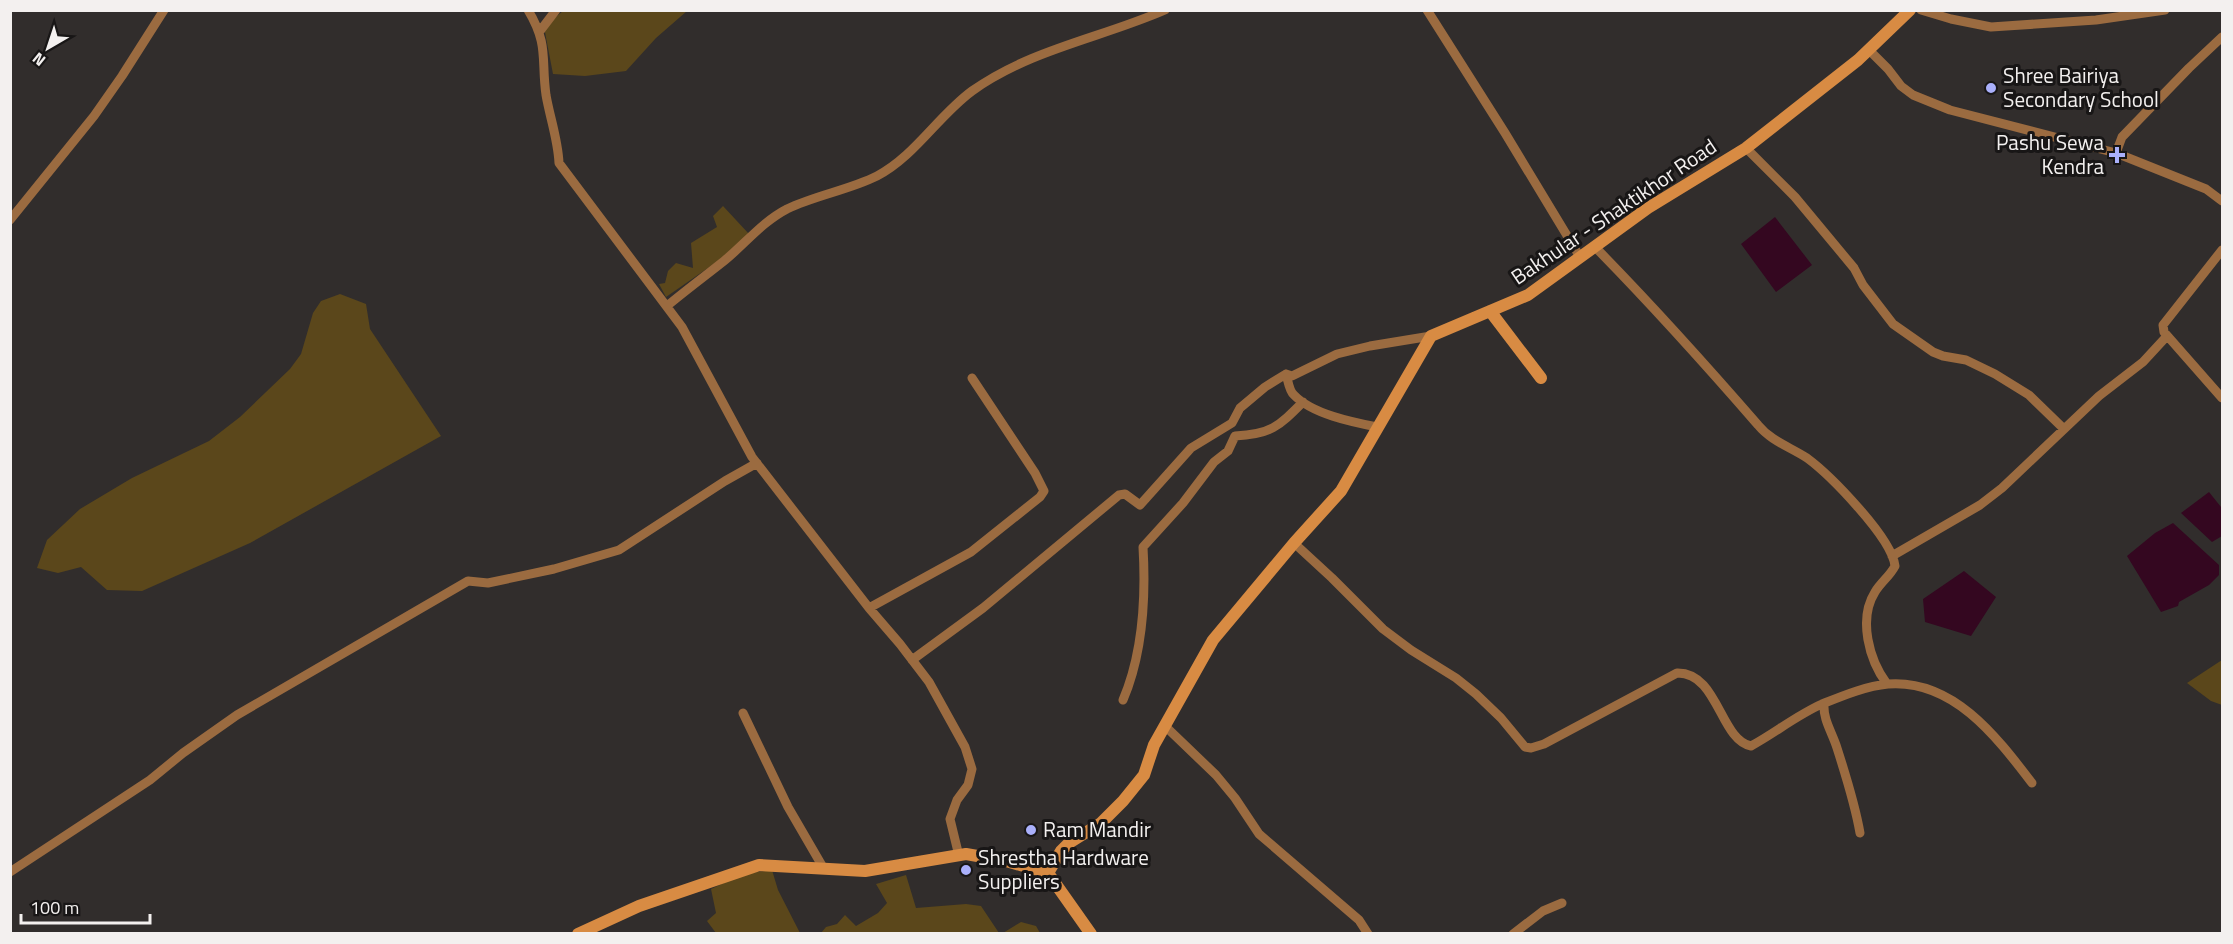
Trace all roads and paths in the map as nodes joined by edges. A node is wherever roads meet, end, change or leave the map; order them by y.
1 (164, 10) edge
2 (528, 10) edge
3 (556, 10) edge
4 (1165, 10) edge
5 (1426, 10) edge
6 (1910, 10) edge
7 (1921, 10) edge
8 (2165, 10) edge
9 (540, 31) junction
10 (2223, 37) edge
11 (1869, 50) junction
12 (1746, 148) junction
13 (2116, 153) junction
14 (2223, 201) edge
15 (10, 220) edge
16 (1595, 247) junction
17 (2223, 250) edge
18 (1580, 258) junction
19 (667, 306) junction
20 (1490, 311) junction
21 (1431, 336) junction
22 (2167, 336) junction
23 (1286, 374) junction
24 (972, 378) dead end
25 (1541, 378) dead end
26 (2223, 398) edge
27 (1303, 402) junction
28 (1377, 427) junction
29 (2064, 429) junction
30 (757, 463) junction
31 (1294, 543) junction
32 (1893, 556) junction
33 (869, 608) junction
34 (912, 660) junction
35 (1887, 684) junction
36 (1123, 700) dead end
37 (1824, 704) junction
38 (743, 713) dead end
39 (1165, 726) junction
40 (2032, 783) dead end
41 (1860, 833) dead end
42 (959, 856) junction
43 (824, 868) junction
44 (10, 872) edge
45 (1048, 873) junction
46 (1562, 903) dead end
47 (578, 933) edge
48 (1091, 933) edge
49 (1368, 933) edge
50 (1513, 933) edge

1 - 15 street
2 - 9 street
3 - 9 street
4 - 19 street
5 - 18 street
6 - 11 street, Bakhular - Shaktikhor Road
7 - 8 street
9 - 19 street
10 - 13 street
11 - 12 street, Bakhular - Shaktikhor Road
11 - 13 street
12 - 16 street, Bakhular - Shaktikhor Road
12 - 29 street
13 - 14 street
16 - 18 street, Bakhular - Shaktikhor Road
16 - 32 street
17 - 22 street
18 - 20 street, Bakhular - Shaktikhor Road
19 - 30 street
20 - 21 street, Bakhular - Shaktikhor Road
20 - 25 street
21 - 23 street
21 - 28 street
22 - 26 street
22 - 29 street
23 - 27 street
23 - 34 street
24 - 33 street
27 - 28 street
27 - 36 street
28 - 31 street
29 - 32 street
30 - 33 street
30 - 44 street
31 - 37 street
31 - 39 street
32 - 35 street
33 - 34 street
34 - 42 street
35 - 37 street
35 - 40 street
37 - 41 street
38 - 43 street
39 - 45 street
39 - 49 street
42 - 43 street
42 - 45 street
43 - 47 street
45 - 48 street
46 - 50 street

